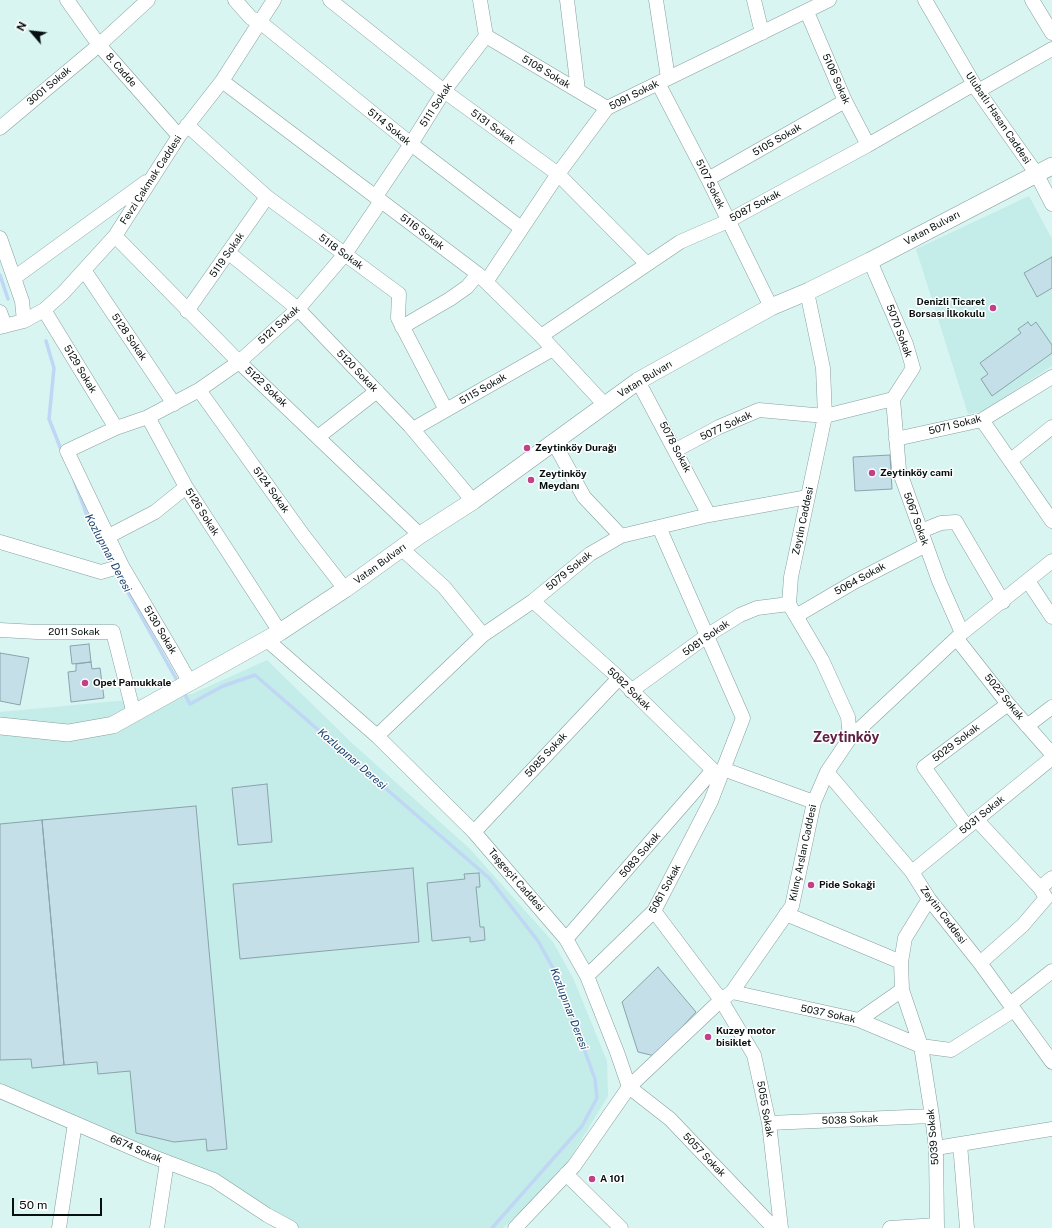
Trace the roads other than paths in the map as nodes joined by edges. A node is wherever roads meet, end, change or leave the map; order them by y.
1 (67, 0) edge
2 (148, 0) edge
3 (235, 0) edge
4 (274, 0) edge
5 (330, 0) edge
6 (567, 0) edge
7 (656, 0) edge
8 (754, 0) edge
9 (829, 0) edge
10 (925, 0) edge
11 (1032, 0) edge
12 (478, 1) edge
13 (807, 12) junction
14 (260, 22) junction
15 (1052, 32) edge
16 (762, 33) junction
17 (486, 36) junction
18 (99, 45) junction
19 (1052, 49) edge
20 (222, 81) junction
21 (663, 81) junction
22 (976, 88) junction
23 (578, 90) junction
24 (444, 91) junction
25 (845, 101) junction
26 (607, 108) junction
27 (0, 128) edge
28 (183, 130) junction
29 (411, 144) junction
30 (868, 145) junction
31 (1052, 166) edge
32 (1036, 173) junction
33 (558, 174) junction
34 (153, 177) junction
35 (708, 179) junction
36 (267, 197) junction
37 (379, 198) junction
38 (1052, 204) edge
39 (728, 221) junction
40 (521, 228) junction
41 (115, 236) junction
42 (0, 238) edge
43 (229, 253) junction
44 (345, 254) junction
45 (870, 261) junction
46 (647, 264) junction
47 (84, 270) junction
48 (14, 278) junction
49 (482, 278) junction
50 (807, 292) junction
51 (771, 307) junction
52 (298, 309) junction
53 (44, 310) junction
54 (187, 311) junction
55 (0, 312) edge
56 (24, 321) junction
57 (3, 327) edge
58 (402, 327) junction
59 (541, 336) junction
60 (552, 349) junction
61 (239, 362) junction
62 (1052, 377) edge
63 (638, 381) junction
64 (199, 390) junction
65 (377, 391) junction
66 (893, 399) junction
67 (174, 404) junction
68 (604, 404) junction
69 (446, 410) junction
70 (825, 416) junction
71 (148, 417) junction
72 (982, 420) junction
73 (1052, 427) edge
74 (116, 428) junction
75 (413, 429) junction
76 (318, 436) junction
77 (896, 439) junction
78 (553, 441) junction
79 (676, 450) junction
80 (1011, 460) junction
81 (186, 487) junction
82 (808, 497) junction
83 (473, 501) junction
84 (709, 515) junction
85 (1052, 521) edge
86 (659, 527) junction
87 (921, 531) junction
88 (420, 535) junction
89 (621, 536) junction
90 (107, 537) junction
91 (0, 542) edge
92 (926, 544) junction
93 (402, 549) junction
94 (1052, 561) edge
95 (119, 567) junction
96 (1028, 581) junction
97 (345, 589) junction
98 (533, 601) junction
99 (1003, 602) junction
100 (793, 610) junction
101 (1052, 617) edge
102 (0, 630) edge
103 (483, 635) junction
104 (708, 635) junction
105 (274, 636) junction
106 (960, 636) junction
107 (619, 678) junction
108 (182, 685) junction
109 (631, 692) junction
110 (1008, 704) junction
111 (1052, 707) edge
112 (134, 714) junction
113 (0, 726) edge
114 (1027, 726) junction
115 (377, 736) junction
116 (850, 738) junction
117 (1052, 754) edge
118 (1052, 758) edge
119 (827, 772) junction
120 (718, 774) junction
121 (814, 802) junction
122 (972, 823) junction
123 (474, 832) junction
124 (912, 872) junction
125 (1052, 878) edge
126 (1040, 888) junction
127 (929, 899) junction
128 (654, 911) junction
129 (786, 914) junction
130 (566, 939) junction
131 (901, 962) junction
132 (980, 963) junction
133 (1052, 971) edge
134 (587, 976) junction
135 (902, 990) junction
136 (727, 996) junction
137 (1012, 1007) junction
138 (859, 1020) junction
139 (921, 1046) junction
140 (1052, 1062) edge
141 (629, 1087) junction
142 (0, 1091) edge
143 (932, 1116) junction
144 (75, 1123) junction
145 (769, 1123) junction
146 (1052, 1129) edge
147 (960, 1144) junction
148 (936, 1148) junction
149 (167, 1162) junction
150 (566, 1174) junction
151 (266, 1222) edge
152 (937, 1226) edge
153 (59, 1228) edge
154 (157, 1228) edge
155 (291, 1228) edge
156 (515, 1228) edge
157 (621, 1228) edge
158 (774, 1228) edge
159 (780, 1228) edge
160 (890, 1228) edge
161 (967, 1228) edge

1 - 18 street, 8. Cadde
2 - 18 street, 3001 Sokak
3 - 14 street, 5114 Sokak
4 - 14 street, Fevzi Çakmak Caddesi
5 - 24 street, 5131 Sokak
6 - 23 street
7 - 21 street, 5107 Sokak
8 - 16 street
9 - 13 street, 5091 Sokak
10 - 22 street, Ulubatlı Hasan Caddesi
11 - 15 street
12 - 17 street
13 - 16 street, 5091 Sokak
13 - 25 street, 5106 Sokak
14 - 20 street, Fevzi Çakmak Caddesi
14 - 29 street, 5114 Sokak
16 - 21 street, 5091 Sokak
17 - 23 street, 5108 Sokak
17 - 24 street, 5111 Sokak
18 - 27 street, 3001 Sokak
18 - 28 street, 8. Cadde
19 - 22 street, 5087 Sokak
20 - 28 street, Fevzi Çakmak Caddesi
20 - 37 street, 5116 Sokak
21 - 26 street, 5091 Sokak
21 - 35 street, 5107 Sokak
22 - 30 street, 5087 Sokak
22 - 32 street, Ulubatlı Hasan Caddesi
23 - 26 street, 5108 Sokak
24 - 29 street, 5111 Sokak
24 - 33 street, 5131 Sokak
25 - 30 street, 5106 Sokak
25 - 35 street, 5105 Sokak
26 - 33 street, 5091 Sokak
28 - 34 street, Fevzi Çakmak Caddesi
28 - 36 street, 5118 Sokak
29 - 37 street, 5111 Sokak
29 - 40 street, 5114 Sokak
30 - 39 street, 5087 Sokak
31 - 32 main road, Vatan Bulvarı
32 - 38 street, Ulubatlı Hasan Caddesi
32 - 45 main road, Vatan Bulvarı
33 - 40 street, 5091 Sokak
33 - 46 street, 5131 Sokak
34 - 41 street, Fevzi Çakmak Caddesi
34 - 48 street
35 - 39 street, 5107 Sokak
36 - 43 street, 5119 Sokak
36 - 44 street, 5118 Sokak
37 - 44 street, 5121 Sokak
37 - 49 street, 5116 Sokak
39 - 46 street, 5087 Sokak
39 - 51 street, 5107 Sokak
40 - 49 street, 5091 Sokak
41 - 47 street, Fevzi Çakmak Caddesi
41 - 54 street, 5122 Sokak
42 - 48 street
43 - 52 street, 5120 Sokak
43 - 54 street, 5119 Sokak
44 - 52 street, 5121 Sokak
44 - 58 street, 5118 Sokak
45 - 50 main road, Vatan Bulvarı
45 - 66 street, 5070 Sokak
46 - 59 street, 5087 Sokak
47 - 53 street, Fevzi Çakmak Caddesi
47 - 67 street, 5128 Sokak
48 - 56 street
49 - 58 street, 5091 Sokak
49 - 59 street, 5116 Sokak
50 - 51 main road, Vatan Bulvarı
50 - 70 street, Zeytin Caddesi
51 - 63 main road, Vatan Bulvarı
52 - 61 street, 5121 Sokak
52 - 65 street, 5120 Sokak
53 - 56 street, Fevzi Çakmak Caddesi
53 - 74 street, 5129 Sokak
54 - 61 street, 5122 Sokak
55 - 57 street
56 - 57 street, Fevzi Çakmak Caddesi
58 - 69 street, 5118 Sokak
59 - 60 street, 5116 Sokak
60 - 68 street, 5116 Sokak
60 - 69 street, 5115 Sokak
61 - 64 street, 5121 Sokak
61 - 76 street, 5122 Sokak
62 - 72 street, 5071 Sokak
63 - 68 main road, Vatan Bulvarı
63 - 79 street, 5078 Sokak
64 - 67 street, 5121 Sokak
64 - 97 street, 5124 Sokak
65 - 75 street, 5120 Sokak
65 - 76 street
66 - 70 street, 5077 Sokak
66 - 77 street, 5067 Sokak
67 - 71 street, 5121 Sokak
68 - 78 main road, Vatan Bulvarı
69 - 75 street, 5115 Sokak
70 - 79 street, 5077 Sokak
70 - 82 street, Zeytin Caddesi
71 - 74 street
71 - 81 street, 5126 Sokak
72 - 77 street, 5071 Sokak
72 - 80 street
73 - 80 street
74 - 90 street, 5130 Sokak
75 - 83 street, 5120 Sokak
76 - 88 street, 5122 Sokak
77 - 87 street, 5067 Sokak
78 - 83 main road, Vatan Bulvarı
78 - 89 street
79 - 84 street, 5078 Sokak
80 - 85 street
81 - 90 street
81 - 105 street, 5126 Sokak
82 - 84 street, 5079 Sokak
82 - 100 street, Zeytin Caddesi
83 - 88 main road, Vatan Bulvarı
84 - 86 street, 5079 Sokak
86 - 89 street, 5079 Sokak
86 - 104 street, 5061 Sokak
87 - 92 street, 5067 Sokak
87 - 99 street
88 - 93 main road, Vatan Bulvarı
89 - 98 street, 5079 Sokak
90 - 95 street, 5130 Sokak
91 - 95 street
92 - 100 street, 5064 Sokak
92 - 106 street, 5067 Sokak
93 - 97 main road, Vatan Bulvarı
93 - 103 street
94 - 96 street, Kılınç Arslan Caddesi
95 - 108 street, 5130 Sokak
96 - 99 street, Kılınç Arslan Caddesi
96 - 101 street
97 - 105 main road, Vatan Bulvarı
98 - 103 street, 5079 Sokak
98 - 107 street, 5082 Sokak
99 - 106 street, Kılınç Arslan Caddesi
100 - 104 street, 5081 Sokak
100 - 116 street
102 - 112 street, 2011 Sokak
103 - 115 street, 5079 Sokak
104 - 109 street, 5081 Sokak
104 - 120 street, 5061 Sokak
105 - 108 main road, Vatan Bulvarı
105 - 115 street, Taşgeçit Caddesi
106 - 110 street, 5022 Sokak
106 - 116 street, Kılınç Arslan Caddesi
107 - 109 street, 5082 Sokak
107 - 123 street, 5085 Sokak
108 - 112 main road, Vatan Bulvarı
109 - 120 street, 5082 Sokak
110 - 114 street, 5022 Sokak
110 - 122 street, 5029 Sokak
111 - 114 street
112 - 113 main road, Vatan Bulvarı
114 - 117 street, 5022 Sokak
115 - 123 street, Taşgeçit Caddesi
116 - 119 street, Kılınç Arslan Caddesi
118 - 122 street, 5031 Sokak
119 - 121 street, Kılınç Arslan Caddesi
119 - 124 street, Zeytin Caddesi
120 - 121 street
120 - 128 street, 5061 Sokak
120 - 130 street, 5083 Sokak
121 - 129 street, Kılınç Arslan Caddesi
122 - 124 street, 5031 Sokak
122 - 126 street
123 - 130 street, Taşgeçit Caddesi
124 - 127 street, Zeytin Caddesi
125 - 126 street
126 - 132 street
127 - 131 street, 5039 Sokak
127 - 132 street, Zeytin Caddesi
128 - 134 street, 5061 Sokak
128 - 136 street, 5055 Sokak
129 - 131 street
129 - 136 street, Kılınç Arslan Caddesi
130 - 134 street, Taşgeçit Caddesi
131 - 135 street, 5039 Sokak
132 - 137 street, Zeytin Caddesi
133 - 137 street, 5037 Sokak
134 - 141 street, Taşgeçit Caddesi
135 - 138 street
135 - 139 street, 5039 Sokak
136 - 138 street, 5037 Sokak
136 - 141 street, Kılınç Arslan Caddesi
136 - 145 street, 5055 Sokak
137 - 139 street, 5037 Sokak
137 - 140 street, Zeytin Caddesi
138 - 139 street, 5037 Sokak
139 - 143 street, 5039 Sokak
141 - 150 street
141 - 158 street, 5057 Sokak
142 - 144 street, 6674 Sokak
143 - 145 street, 5038 Sokak
143 - 148 street, 5039 Sokak
144 - 149 street, 6674 Sokak
144 - 153 street
145 - 159 street, 5055 Sokak
146 - 147 street
147 - 148 street
147 - 161 street
148 - 152 street, 5039 Sokak
149 - 151 street, 6674 Sokak
149 - 154 street
150 - 156 street
150 - 157 street
151 - 155 street, 6674 Sokak
152 - 160 street

